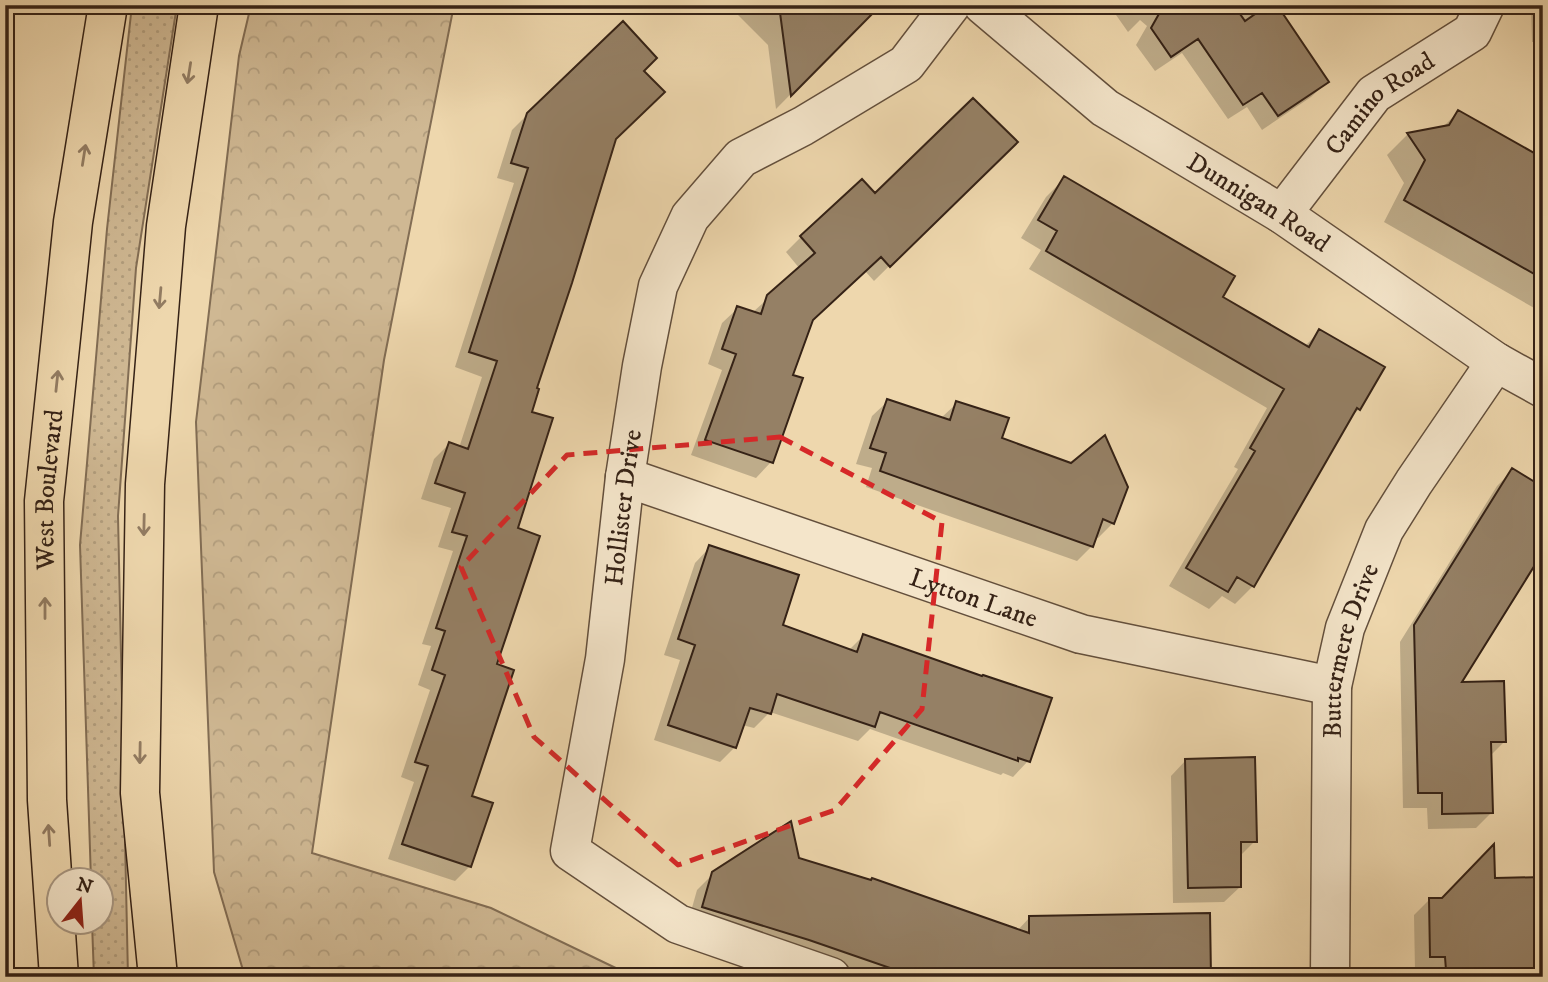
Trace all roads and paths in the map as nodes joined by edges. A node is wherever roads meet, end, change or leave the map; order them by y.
1 (107, 5) edge
2 (199, 5) edge
3 (951, 5) edge
4 (983, 5) edge
5 (1485, 5) edge
6 (1282, 214) junction
7 (1496, 362) junction
8 (1543, 388) edge
9 (625, 477) junction
10 (1332, 687) junction
11 (59, 977) edge
12 (158, 977) edge
13 (831, 977) edge
14 (1330, 977) edge

11 -> 1 main road, West Boulevard
2 -> 12 main road
3 - 9 street, Hollister Drive
4 - 6 street, Dunnigan Road
5 - 6 street, Camino Road
6 - 7 street, Dunnigan Road
7 - 8 street, Dunnigan Road
7 - 10 street, Buttermere Drive
9 - 10 street, Lytton Lane
9 - 13 street, Hollister Drive
10 - 14 street, Buttermere Drive

